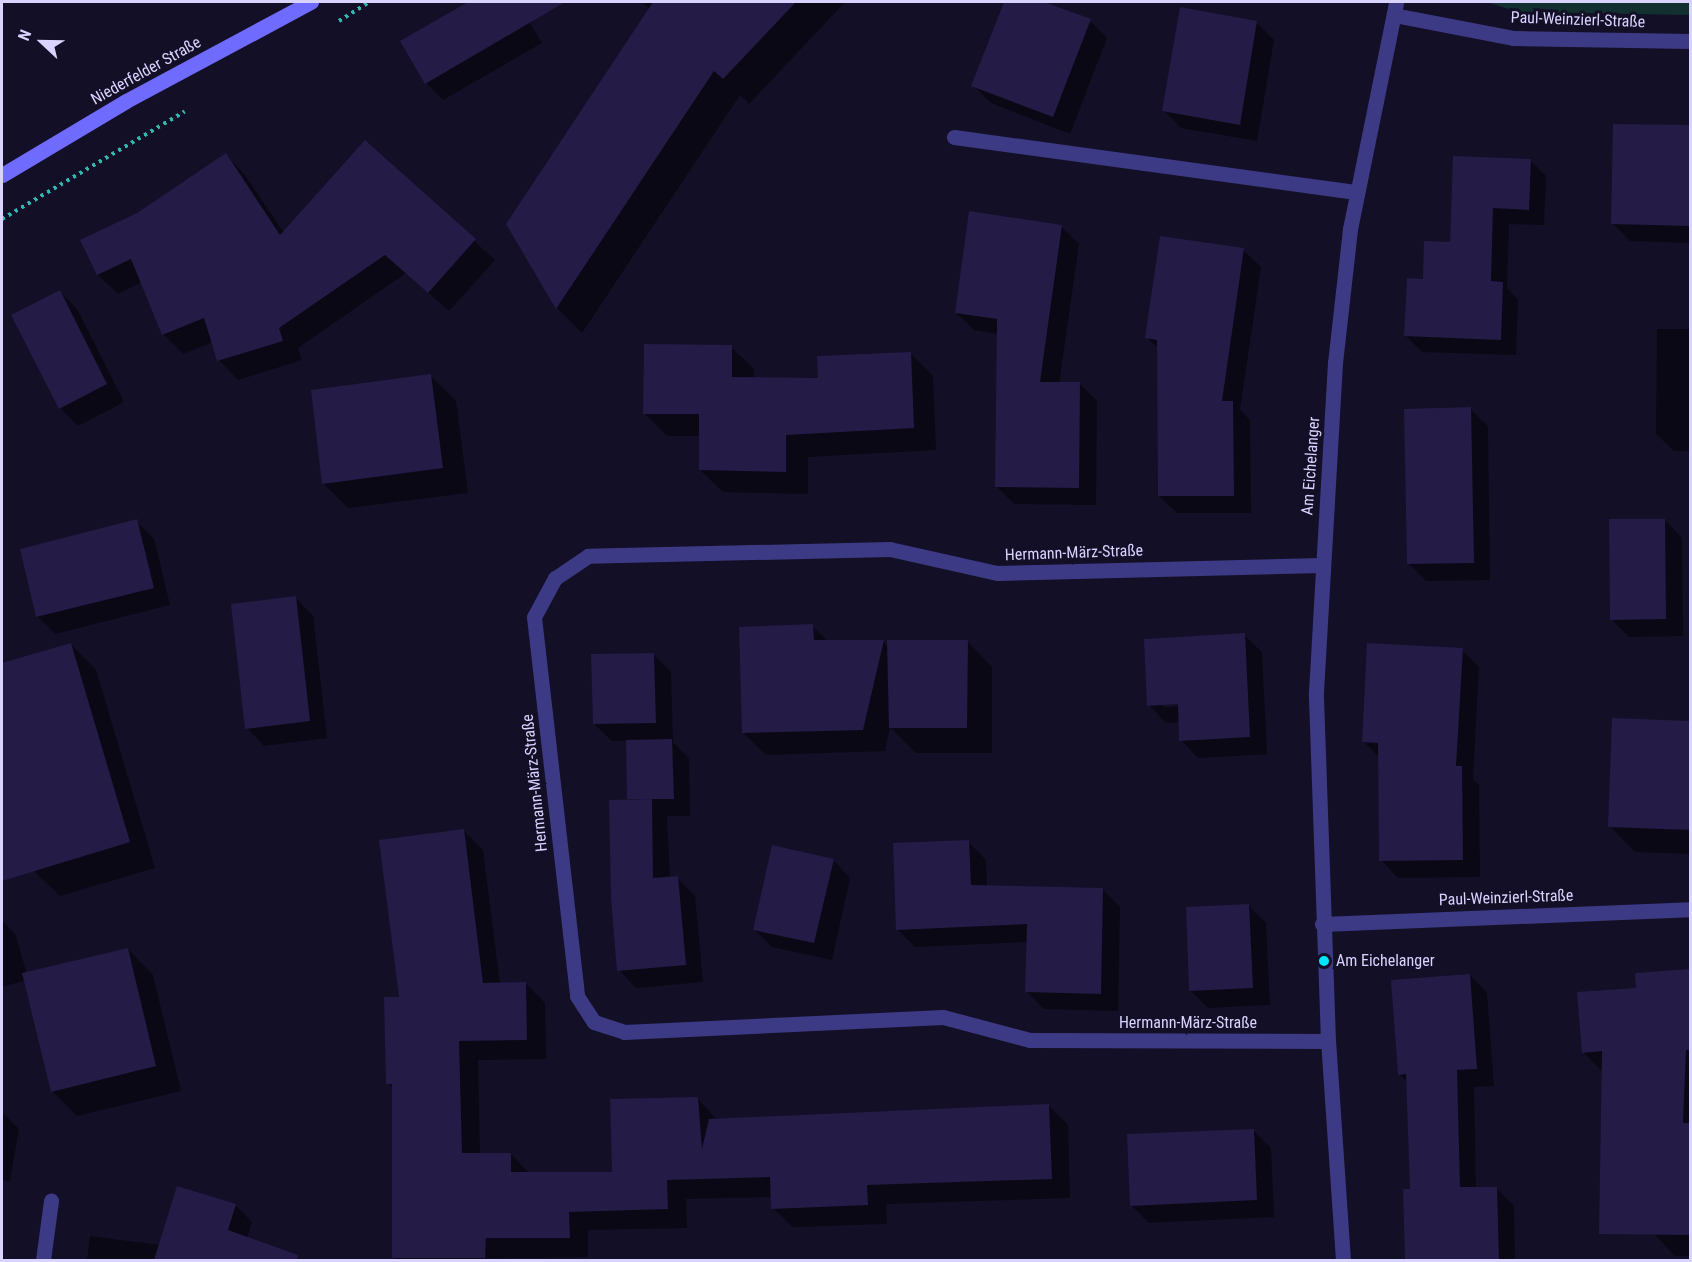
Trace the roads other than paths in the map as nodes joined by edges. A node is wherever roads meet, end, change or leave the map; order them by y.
1 (311, 2) edge
2 (1395, 8) edge
3 (1690, 41) edge
4 (954, 137) dead end
5 (2, 175) edge
6 (1357, 192) junction
7 (1322, 565) junction
8 (1690, 909) edge
9 (1322, 924) junction
10 (1328, 1041) junction
11 (51, 1201) dead end
12 (43, 1260) edge
13 (1343, 1260) edge

1 - 5 street, Niederfelder Straße
2 - 3 street, Paul-Weinzierl-Straße
2 - 6 street, Am Eichelanger
4 - 6 street
6 - 7 street, Am Eichelanger
7 - 9 street, Am Eichelanger
7 - 10 street, Hermann-März-Straße
8 - 9 street, Paul-Weinzierl-Straße
9 - 10 street, Am Eichelanger
10 - 13 street, Am Eichelanger
11 - 12 street

